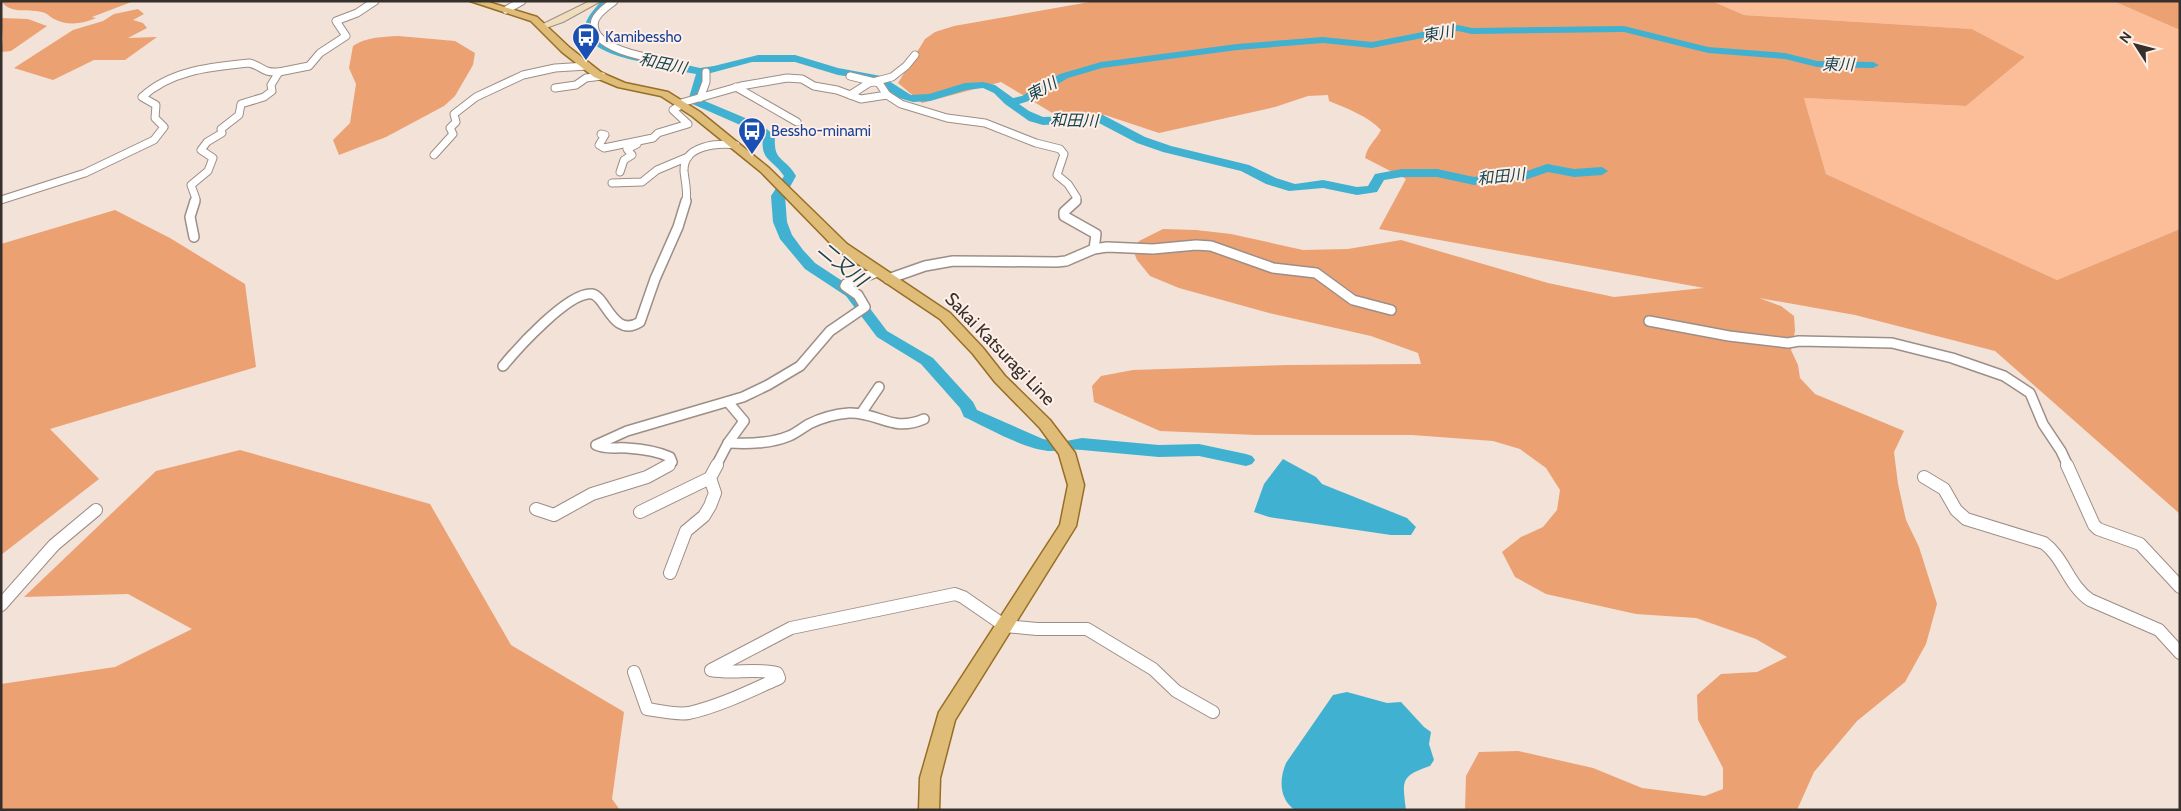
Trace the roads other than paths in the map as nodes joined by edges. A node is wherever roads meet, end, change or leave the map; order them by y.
1 (375, 1) edge
2 (474, 1) edge
3 (522, 1) edge
4 (597, 1) edge
5 (614, 1) edge
6 (506, 10) junction
7 (543, 26) junction
8 (915, 55) dead end
9 (673, 62) dead end
10 (587, 66) junction
11 (279, 72) junction
12 (706, 72) dead end
13 (602, 76) junction
14 (850, 76) dead end
15 (877, 81) junction
16 (736, 87) junction
17 (555, 88) dead end
18 (850, 95) junction
19 (887, 95) junction
20 (700, 98) junction
21 (682, 103) junction
22 (797, 122) dead end
23 (600, 134) dead end
24 (653, 138) junction
25 (736, 145) junction
26 (434, 155) dead end
27 (688, 157) junction
28 (620, 172) dead end
29 (612, 182) dead end
30 (1, 200) edge
31 (194, 237) dead end
32 (1094, 249) junction
33 (882, 275) junction
34 (1391, 310) dead end
35 (1649, 321) dead end
36 (502, 366) dead end
37 (879, 387) dead end
38 (728, 402) junction
39 (862, 412) junction
40 (924, 420) dead end
41 (728, 444) junction
42 (1924, 477) dead end
43 (710, 478) junction
44 (536, 509) dead end
45 (96, 510) dead end
46 (640, 512) dead end
47 (670, 573) dead end
48 (2180, 588) edge
49 (1, 605) edge
50 (1005, 626) junction
51 (2180, 654) edge
52 (634, 672) dead end
53 (1213, 712) dead end
54 (929, 810) edge

1 - 11 street
2 - 6 main road, Sakai Katsuragi Line
3 - 6 street
4 - 7 street
5 - 9 street
6 - 7 main road, Sakai Katsuragi Line
7 - 10 main road, Sakai Katsuragi Line
8 - 15 street
10 - 13 main road, Sakai Katsuragi Line
10 - 26 street
11 - 30 street
11 - 31 street
12 - 20 street
13 - 17 street
13 - 21 main road, Sakai Katsuragi Line
14 - 15 street
15 - 18 street
15 - 19 street
16 - 18 street
16 - 20 street
16 - 22 street
18 - 19 street
19 - 32 street
20 - 21 street
21 - 24 street
21 - 25 main road, Sakai Katsuragi Line
23 - 24 street
24 - 28 street
25 - 27 street
25 - 33 main road, Sakai Katsuragi Line
27 - 29 street
27 - 36 street
32 - 33 street
32 - 34 street
33 - 38 street
33 - 50 main road, Sakai Katsuragi Line
35 - 48 street
37 - 39 street
38 - 41 street
38 - 44 street
39 - 40 street
39 - 41 street
41 - 43 street
42 - 51 street
43 - 46 street
43 - 47 street
45 - 49 street
50 - 52 street
50 - 53 street
50 - 54 main road, Sakai Katsuragi Line

